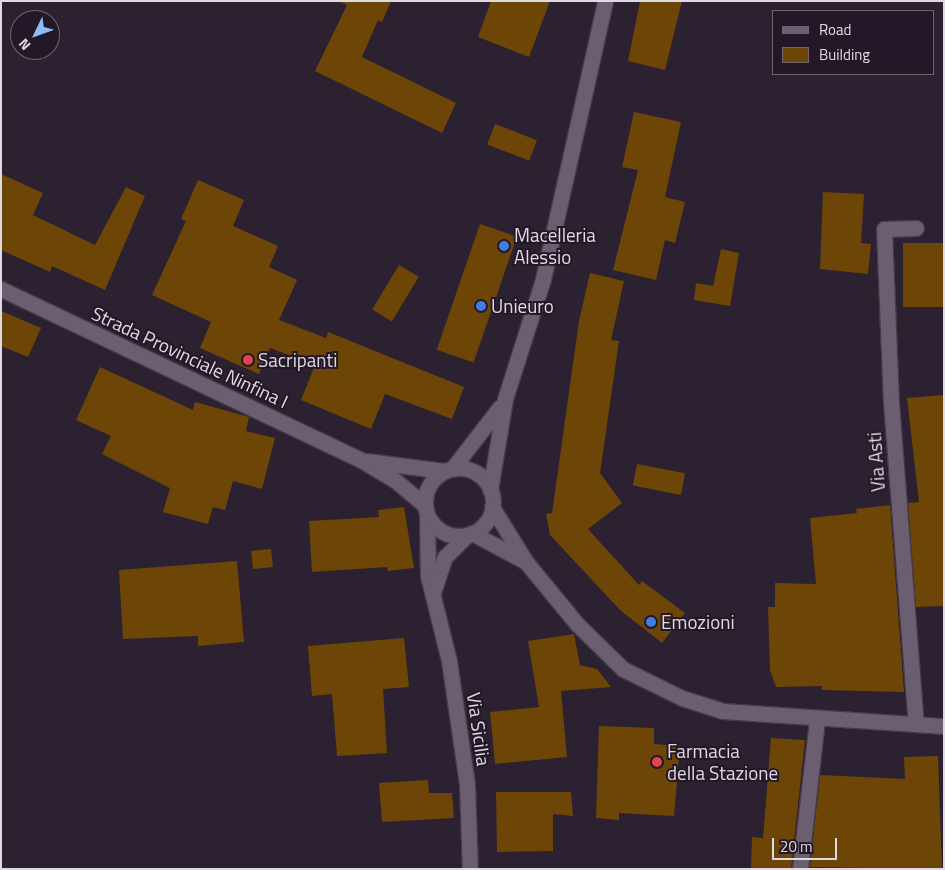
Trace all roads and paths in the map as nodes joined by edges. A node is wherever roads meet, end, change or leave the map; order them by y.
1 (605, 1) edge
2 (916, 228) dead end
3 (1, 289) edge
4 (505, 399) junction
5 (361, 460) junction
6 (448, 470) junction
7 (490, 490) junction
8 (492, 507) junction
9 (426, 510) junction
10 (469, 534) junction
11 (526, 562) junction
12 (433, 597) junction
13 (817, 720) junction
14 (916, 724) junction
15 (944, 726) edge
16 (470, 869) edge
17 (800, 869) edge

1 - 4 street
2 - 14 street, Via Asti
3 - 5 street, Strada Provinciale Ninfina I
4 - 6 street
4 - 7 street
5 - 6 street, Strada Provinciale Ninfina I
5 - 9 street, Strada Provinciale Ninfina I
6 - 7 street
6 - 9 street
7 - 8 street
8 - 10 street
8 - 11 street
9 - 10 street
9 - 12 street, Via Sicilia
10 - 11 street
10 - 12 street, Via Sicilia
11 - 13 street
12 - 16 street, Via Sicilia
13 - 14 street
13 - 17 street
14 - 15 street

